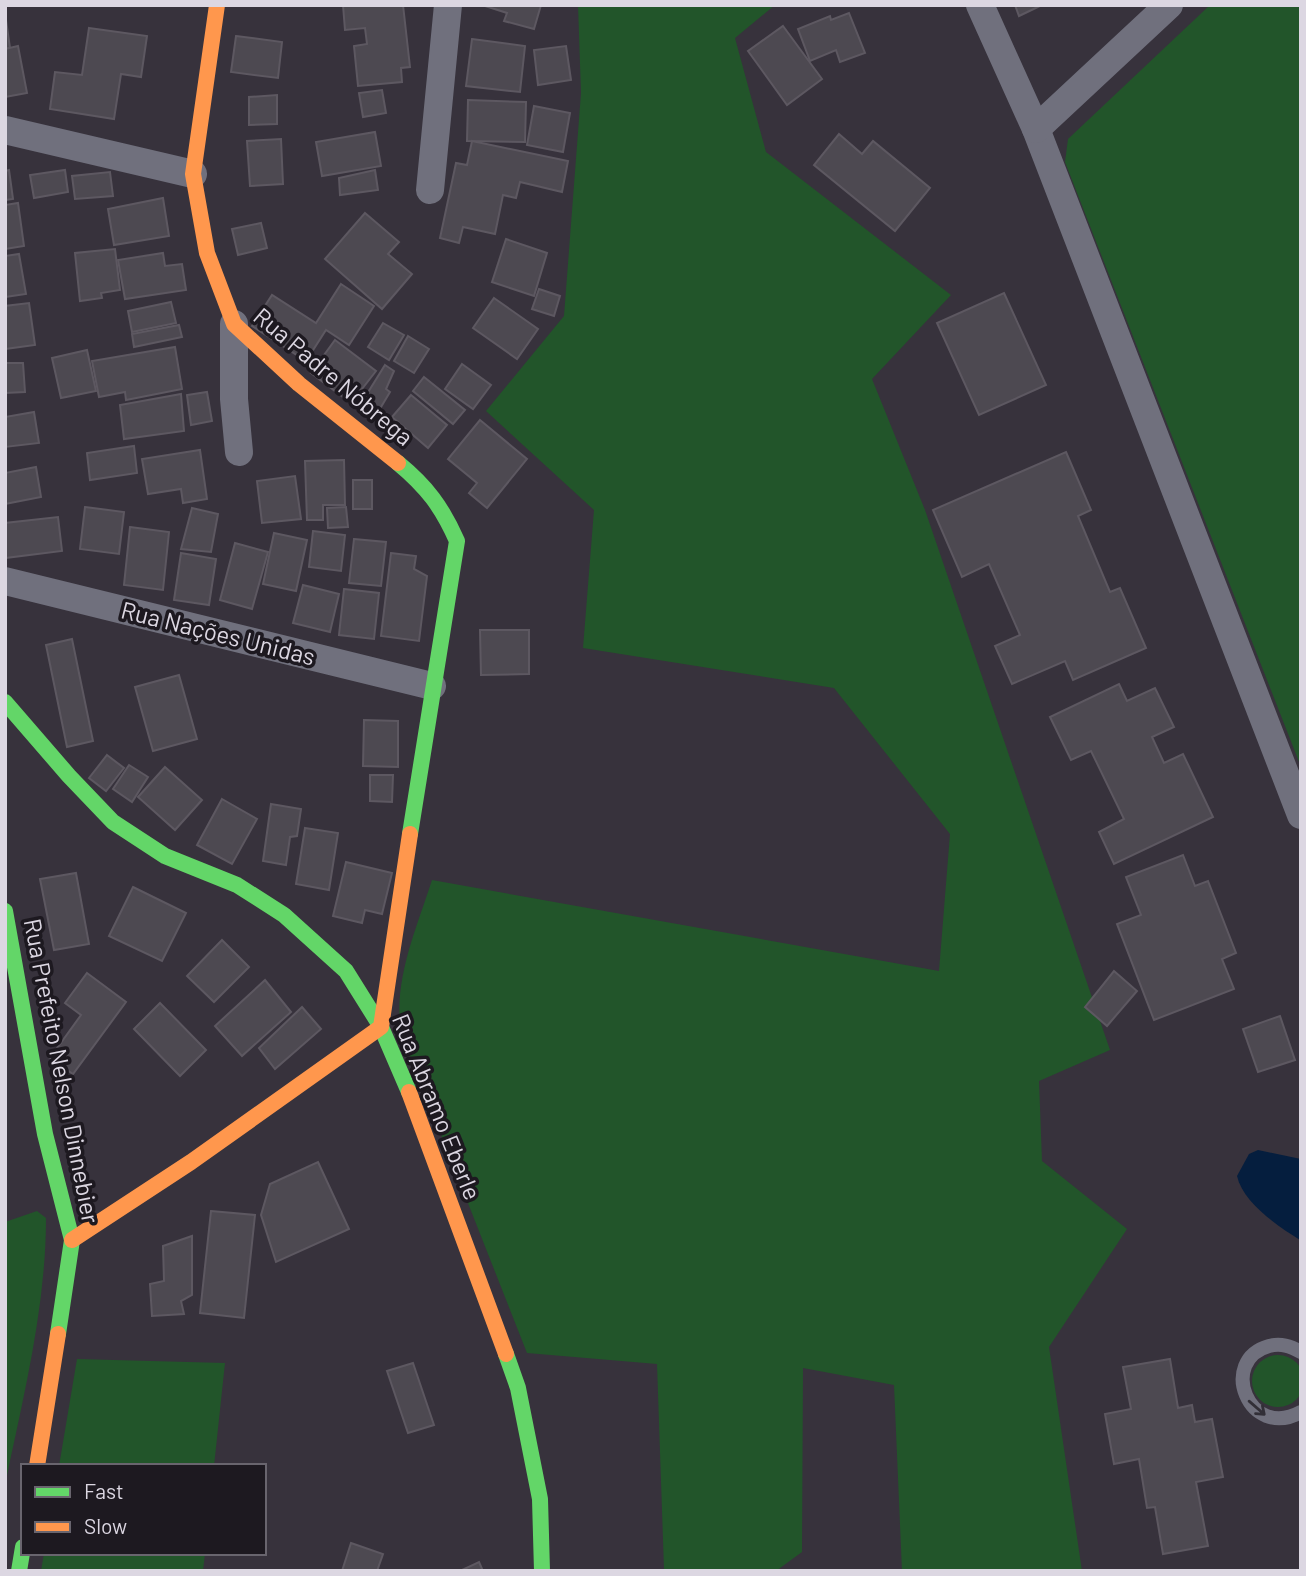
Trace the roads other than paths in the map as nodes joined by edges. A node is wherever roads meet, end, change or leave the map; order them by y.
1 (217, 5) edge
2 (448, 5) edge
3 (980, 5) edge
4 (1169, 5) edge
5 (1036, 129) junction
6 (5, 130) edge
7 (193, 174) junction
8 (430, 190) dead end
9 (234, 324) junction
10 (239, 452) dead end
11 (5, 581) edge
12 (432, 686) junction
13 (5, 702) edge
14 (1301, 815) edge
15 (5, 911) edge
16 (381, 1027) junction
17 (17, 1054) edge
18 (72, 1240) junction
19 (1300, 1351) edge
20 (1301, 1412) edge
21 (37, 1464) edge
22 (542, 1571) edge

1 - 7 street, Rua Padre Nóbrega
2 - 8 street
3 - 5 street
4 - 5 street
5 - 14 street
6 - 7 street
7 - 9 street, Rua Padre Nóbrega
9 - 10 street
9 - 12 street, Rua Padre Nóbrega
11 - 12 street, Rua Nações Unidas
12 - 16 street, Rua Padre Nóbrega
13 - 16 street, Rua Abramo Eberle
15 - 17 street, Rua Prefeito Nelson Dinnebier
16 - 18 street
16 - 22 street, Rua Abramo Eberle
17 - 18 street, Rua Prefeito Nelson Dinnebier
18 - 21 street
19 -> 20 lane

